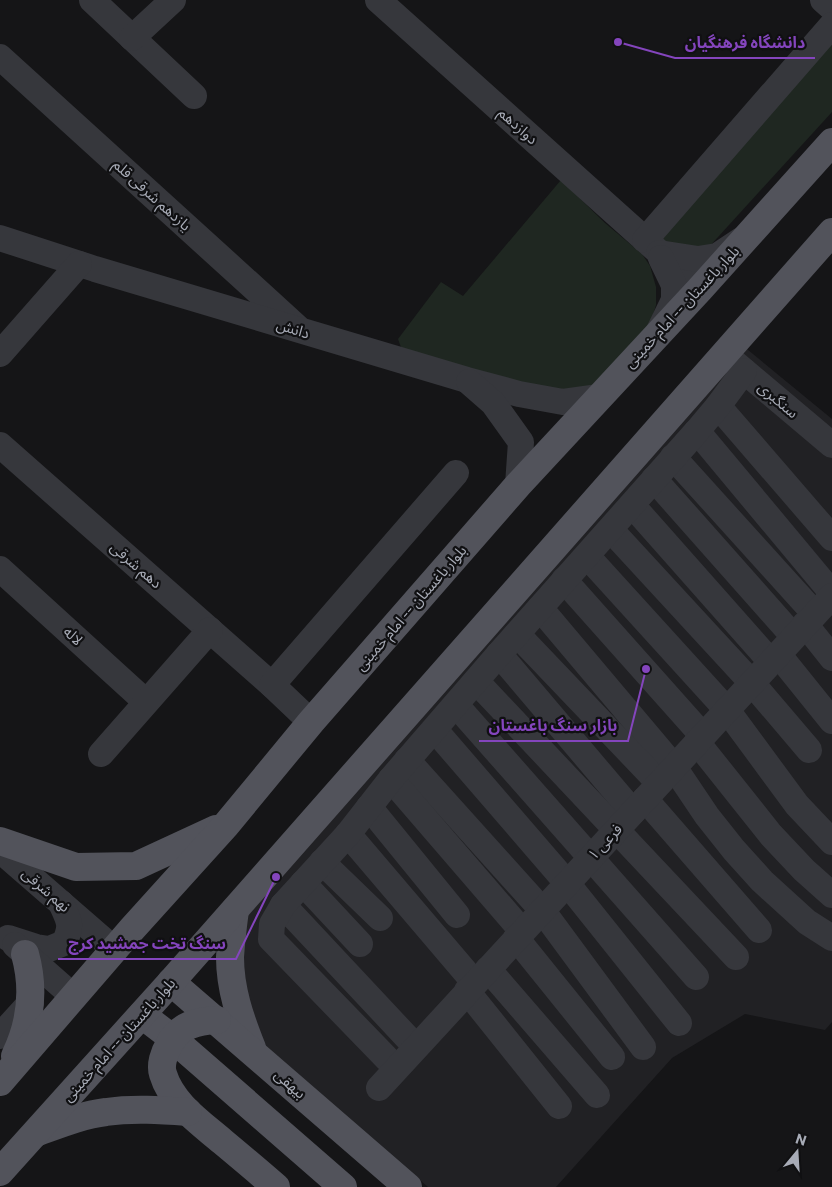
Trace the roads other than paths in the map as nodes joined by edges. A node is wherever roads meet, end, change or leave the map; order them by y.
1 (92, 0) edge
2 (173, 0) edge
3 (378, 0) edge
4 (823, 0) edge
5 (832, 8) edge
6 (832, 25) edge
7 (132, 38) junction
8 (0, 57) edge
9 (194, 96) dead end
10 (832, 142) edge
11 (832, 232) edge
12 (746, 237) junction
13 (0, 238) edge
14 (652, 246) junction
15 (79, 264) junction
16 (700, 289) junction
17 (304, 332) junction
18 (658, 334) junction
19 (0, 354) edge
20 (734, 363) junction
21 (467, 380) junction
22 (599, 396) junction
23 (718, 406) junction
24 (697, 431) junction
25 (0, 445) edge
26 (832, 445) edge
27 (673, 457) junction
28 (456, 473) dead end
29 (654, 479) junction
30 (518, 485) junction
31 (632, 505) junction
32 (611, 530) junction
33 (832, 538) edge
34 (587, 556) junction
35 (0, 569) edge
36 (564, 580) junction
37 (540, 608) junction
38 (809, 621) edge
39 (210, 630) junction
40 (517, 634) junction
41 (499, 654) junction
42 (832, 658) edge
43 (476, 682) junction
44 (752, 683) junction
45 (272, 685) junction
46 (146, 702) junction
47 (456, 704) junction
48 (727, 710) junction
49 (832, 721) edge
50 (312, 722) junction
51 (435, 730) junction
52 (700, 739) junction
53 (809, 750) dead end
54 (101, 754) dead end
55 (399, 770) junction
56 (645, 798) junction
57 (369, 808) junction
58 (226, 824) junction
59 (348, 834) junction
60 (0, 841) edge
61 (832, 842) edge
62 (0, 850) edge
63 (591, 857) junction
64 (322, 862) junction
65 (303, 883) junction
66 (567, 883) junction
67 (832, 894) edge
68 (61, 903) junction
69 (283, 905) junction
70 (235, 910) junction
71 (542, 910) junction
72 (457, 915) dead end
73 (380, 918) dead end
74 (759, 930) dead end
75 (519, 935) junction
76 (832, 938) edge
77 (11, 941) edge
78 (360, 944) dead end
79 (115, 950) junction
80 (736, 957) dead end
81 (696, 977) dead end
82 (476, 981) junction
83 (171, 982) junction
84 (74, 997) junction
85 (31, 1002) junction
86 (142, 1015) junction
87 (217, 1020) junction
88 (679, 1023) dead end
89 (0, 1036) edge
90 (172, 1038) junction
91 (416, 1047) junction
92 (642, 1047) dead end
93 (253, 1052) junction
94 (612, 1057) dead end
95 (396, 1068) junction
96 (3, 1079) edge
97 (379, 1088) dead end
98 (596, 1095) dead end
99 (559, 1106) dead end
100 (188, 1112) junction
101 (37, 1132) junction
102 (0, 1172) edge
103 (276, 1187) edge
104 (343, 1187) edge
105 (408, 1187) edge

1 - 7 street
2 - 7 street
3 - 14 street, دوازدهم
4 - 5 street
6 - 14 street
7 - 9 street
8 - 17 street, یازدهم شرقی قلم
10 - 12 main road, بلوار باغستان -- امام خمینی
11 - 20 main road, بلوار باغستان -- امام خمینی
12 - 14 street
12 - 16 main road, بلوار باغستان -- امام خمینی
13 - 15 street, دانش
14 - 16 street, دوازدهم
14 - 18 street
15 - 17 street, دانش
15 - 19 street
16 - 18 main road, بلوار باغستان -- امام خمینی
17 - 21 street, دانش
18 - 22 main road, بلوار باغستان -- امام خمینی
20 - 23 street
20 - 26 street, سنگبری
20 - 70 main road, بلوار باغستان -- امام خمینی
21 - 22 street
21 - 30 street, دانش
22 - 30 main road, بلوار باغستان -- امام خمینی
23 - 24 street
23 - 33 street
24 - 27 street
24 - 38 street
25 - 39 street, دهم شرقی
27 - 29 street
27 - 38 street
28 - 45 street
29 - 31 street
29 - 38 street
30 - 50 main road, بلوار باغستان -- امام خمینی
31 - 32 street
31 - 38 street
32 - 34 street
32 - 44 street
34 - 36 street
34 - 48 street
35 - 46 street, لاله
36 - 37 street
36 - 52 street
37 - 40 street
37 - 56 street
38 - 42 street
38 - 44 street, ۱ فرعی
38 - 49 street
39 - 45 street, دهم شرقی
39 - 46 street
40 - 41 street
40 - 56 street
41 - 43 street
41 - 56 street
43 - 47 street
43 - 56 street
44 - 48 street, ۱ فرعی
44 - 53 street
45 - 50 street, دهم شرقی
46 - 54 street
47 - 51 street
47 - 63 street
48 - 52 street, ۱ فرعی
48 - 61 street
50 - 58 main road, بلوار باغستان -- امام خمینی
51 - 55 street
51 - 66 street
52 - 56 street, ۱ فرعی
52 - 67 street
55 - 57 street
55 - 71 street
55 - 75 street
56 - 63 street, ۱ فرعی
56 - 74 street
56 - 76 street
56 - 80 street
57 - 59 street
57 - 72 street
58 - 60 main road
58 - 79 main road, بلوار باغستان -- امام خمینی
59 - 64 street
59 - 82 street
62 - 68 street, نهم شرقی
63 - 66 street, ۱ فرعی
63 - 81 street
64 - 65 street
64 - 73 street
65 - 69 street
65 - 78 street
66 - 71 street, ۱ فرعی
66 - 88 street
68 - 77 street
68 - 79 street, نهم شرقی
69 - 91 street
69 - 95 street
70 - 83 main road, بلوار باغستان -- امام خمینی
70 - 93 main road
71 - 75 street, ۱ فرعی
71 - 92 street
75 - 82 street, ۱ فرعی
75 - 94 street
77 - 84 street
77 - 85 main road
79 - 84 main road, بلوار باغستان -- امام خمینی
82 - 91 street, ۱ فرعی
82 - 98 street
82 - 99 street
83 - 86 main road, بلوار باغستان -- امام خمینی
83 - 87 main road, بیهقی
84 - 96 main road, بلوار باغستان -- امام خمینی
85 - 89 street
85 - 96 main road
86 - 90 main road
86 - 101 main road, بلوار باغستان -- امام خمینی
87 - 90 main road
87 - 93 main road, بیهقی
90 - 100 main road
90 - 104 main road
91 - 95 street, ۱ فرعی
93 - 105 main road, بیهقی
95 - 97 street, ۱ فرعی
100 - 101 main road
100 - 103 main road
101 - 102 main road, بلوار باغستان -- امام خمینی

